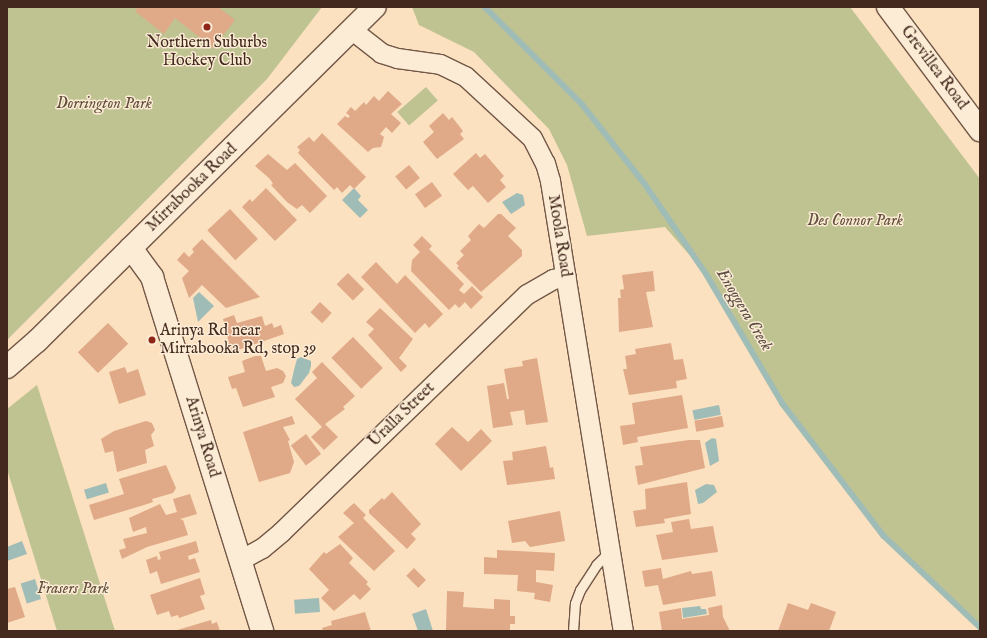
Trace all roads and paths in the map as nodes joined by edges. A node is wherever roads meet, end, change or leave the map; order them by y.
1 (375, 7) edge
2 (888, 7) edge
3 (352, 30) junction
4 (980, 130) edge
5 (131, 248) junction
6 (566, 276) junction
7 (7, 367) edge
8 (610, 551) junction
9 (240, 560) junction
10 (262, 631) edge
11 (573, 631) edge
12 (623, 631) edge

1 - 3 street, Mirrabooka Road
2 - 4 street, Grevillea Road
3 - 5 street, Mirrabooka Road
3 - 6 street, Moola Road
5 - 7 street, Mirrabooka Road
5 - 9 street, Arinya Road
6 - 8 street, Moola Road
6 - 9 street, Uralla Street
8 - 11 lane
8 - 12 street, Moola Road
9 - 10 street, Arinya Road

